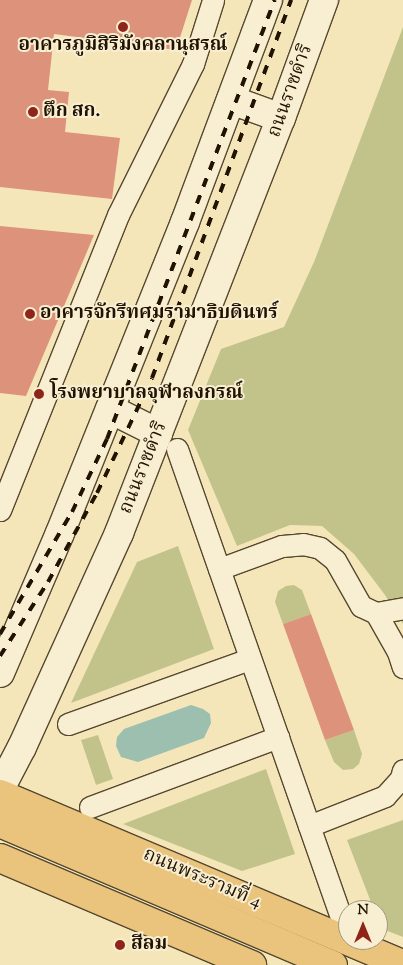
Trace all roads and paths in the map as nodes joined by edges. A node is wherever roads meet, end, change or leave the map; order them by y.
1 (213, 0) edge
2 (268, 0) edge
3 (324, 0) edge
4 (231, 100) junction
5 (281, 118) junction
6 (110, 409) junction
7 (168, 441) junction
8 (0, 510) edge
9 (219, 569) junction
10 (403, 608) edge
11 (376, 613) junction
12 (250, 659) junction
13 (403, 667) edge
14 (0, 673) edge
15 (68, 724) dead end
16 (278, 737) junction
17 (403, 770) edge
18 (0, 789) edge
19 (0, 794) edge
20 (90, 807) dead end
21 (0, 822) edge
22 (309, 826) junction
23 (0, 858) edge
24 (0, 874) edge
25 (338, 908) edge
26 (403, 964) edge
27 (207, 965) edge
28 (252, 965) edge
29 (334, 965) edge

1 - 8 street
2 - 4 main road
3 - 5 main road, ถนนราชดำริ
4 - 5 main road
4 - 6 main road
5 - 7 main road, ถนนราชดำริ
6 - 7 main road
6 - 14 main road
7 - 9 street
7 - 18 main road, ถนนราชดำริ
9 - 11 street
9 - 12 street
10 - 11 street
11 - 13 street
12 - 15 street
12 - 16 street
16 - 20 street
16 - 22 street
17 - 22 street
19 - 26 main road, ถนนพระรามที่ 4
21 - 29 main road, ถนนพระรามที่ 4
22 - 25 street
23 - 28 main road
24 - 27 main road

